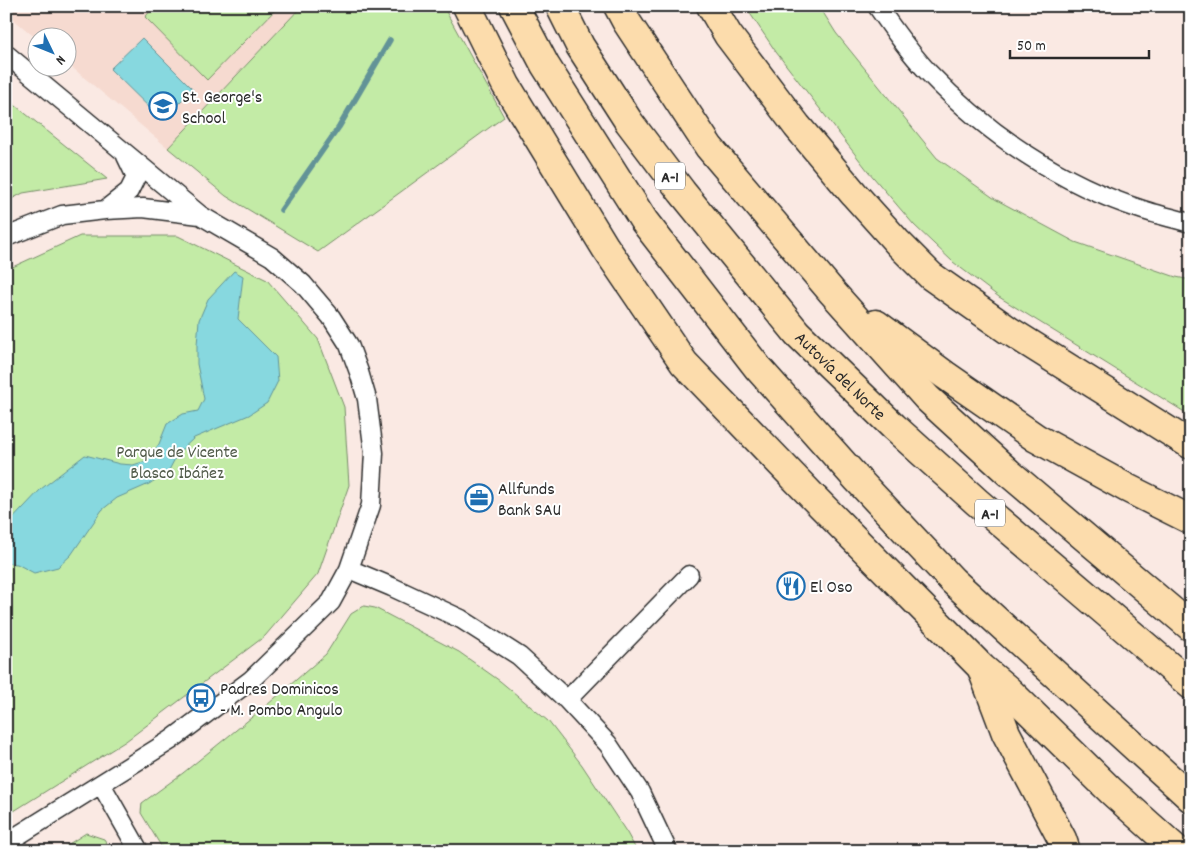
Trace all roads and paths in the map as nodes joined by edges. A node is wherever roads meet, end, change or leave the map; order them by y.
1 (468, 6) edge
2 (514, 6) edge
3 (560, 6) edge
4 (618, 6) edge
5 (711, 6) edge
6 (724, 6) edge
7 (877, 6) edge
8 (728, 35) junction
9 (6, 54) edge
10 (123, 150) junction
11 (105, 210) junction
12 (200, 215) junction
13 (1191, 223) edge
14 (6, 237) edge
15 (832, 292) junction
16 (1191, 445) edge
17 (1191, 520) edge
18 (349, 569) junction
19 (688, 575) dead end
20 (1191, 628) edge
21 (982, 668) junction
22 (1191, 684) edge
23 (567, 700) junction
24 (101, 784) junction
25 (1191, 798) edge
26 (6, 843) edge
27 (139, 851) edge
28 (668, 851) edge
29 (1066, 851) edge
30 (1178, 851) edge

1 - 21 highway
2 - 25 highway
3 - 22 highway, Autovía del Norte / A-1
4 - 15 highway, A-1
5 - 8 highway
6 - 8 highway
7 - 13 street
8 - 16 highway
9 - 10 street
10 - 11 street
10 - 12 street
11 - 12 street
11 - 14 street
12 - 18 street
15 - 17 highway
15 - 20 highway, A-1
18 - 23 street
18 - 24 street
19 - 23 street
21 - 29 highway
21 - 30 highway
23 - 28 street
24 - 26 street
24 - 27 street

